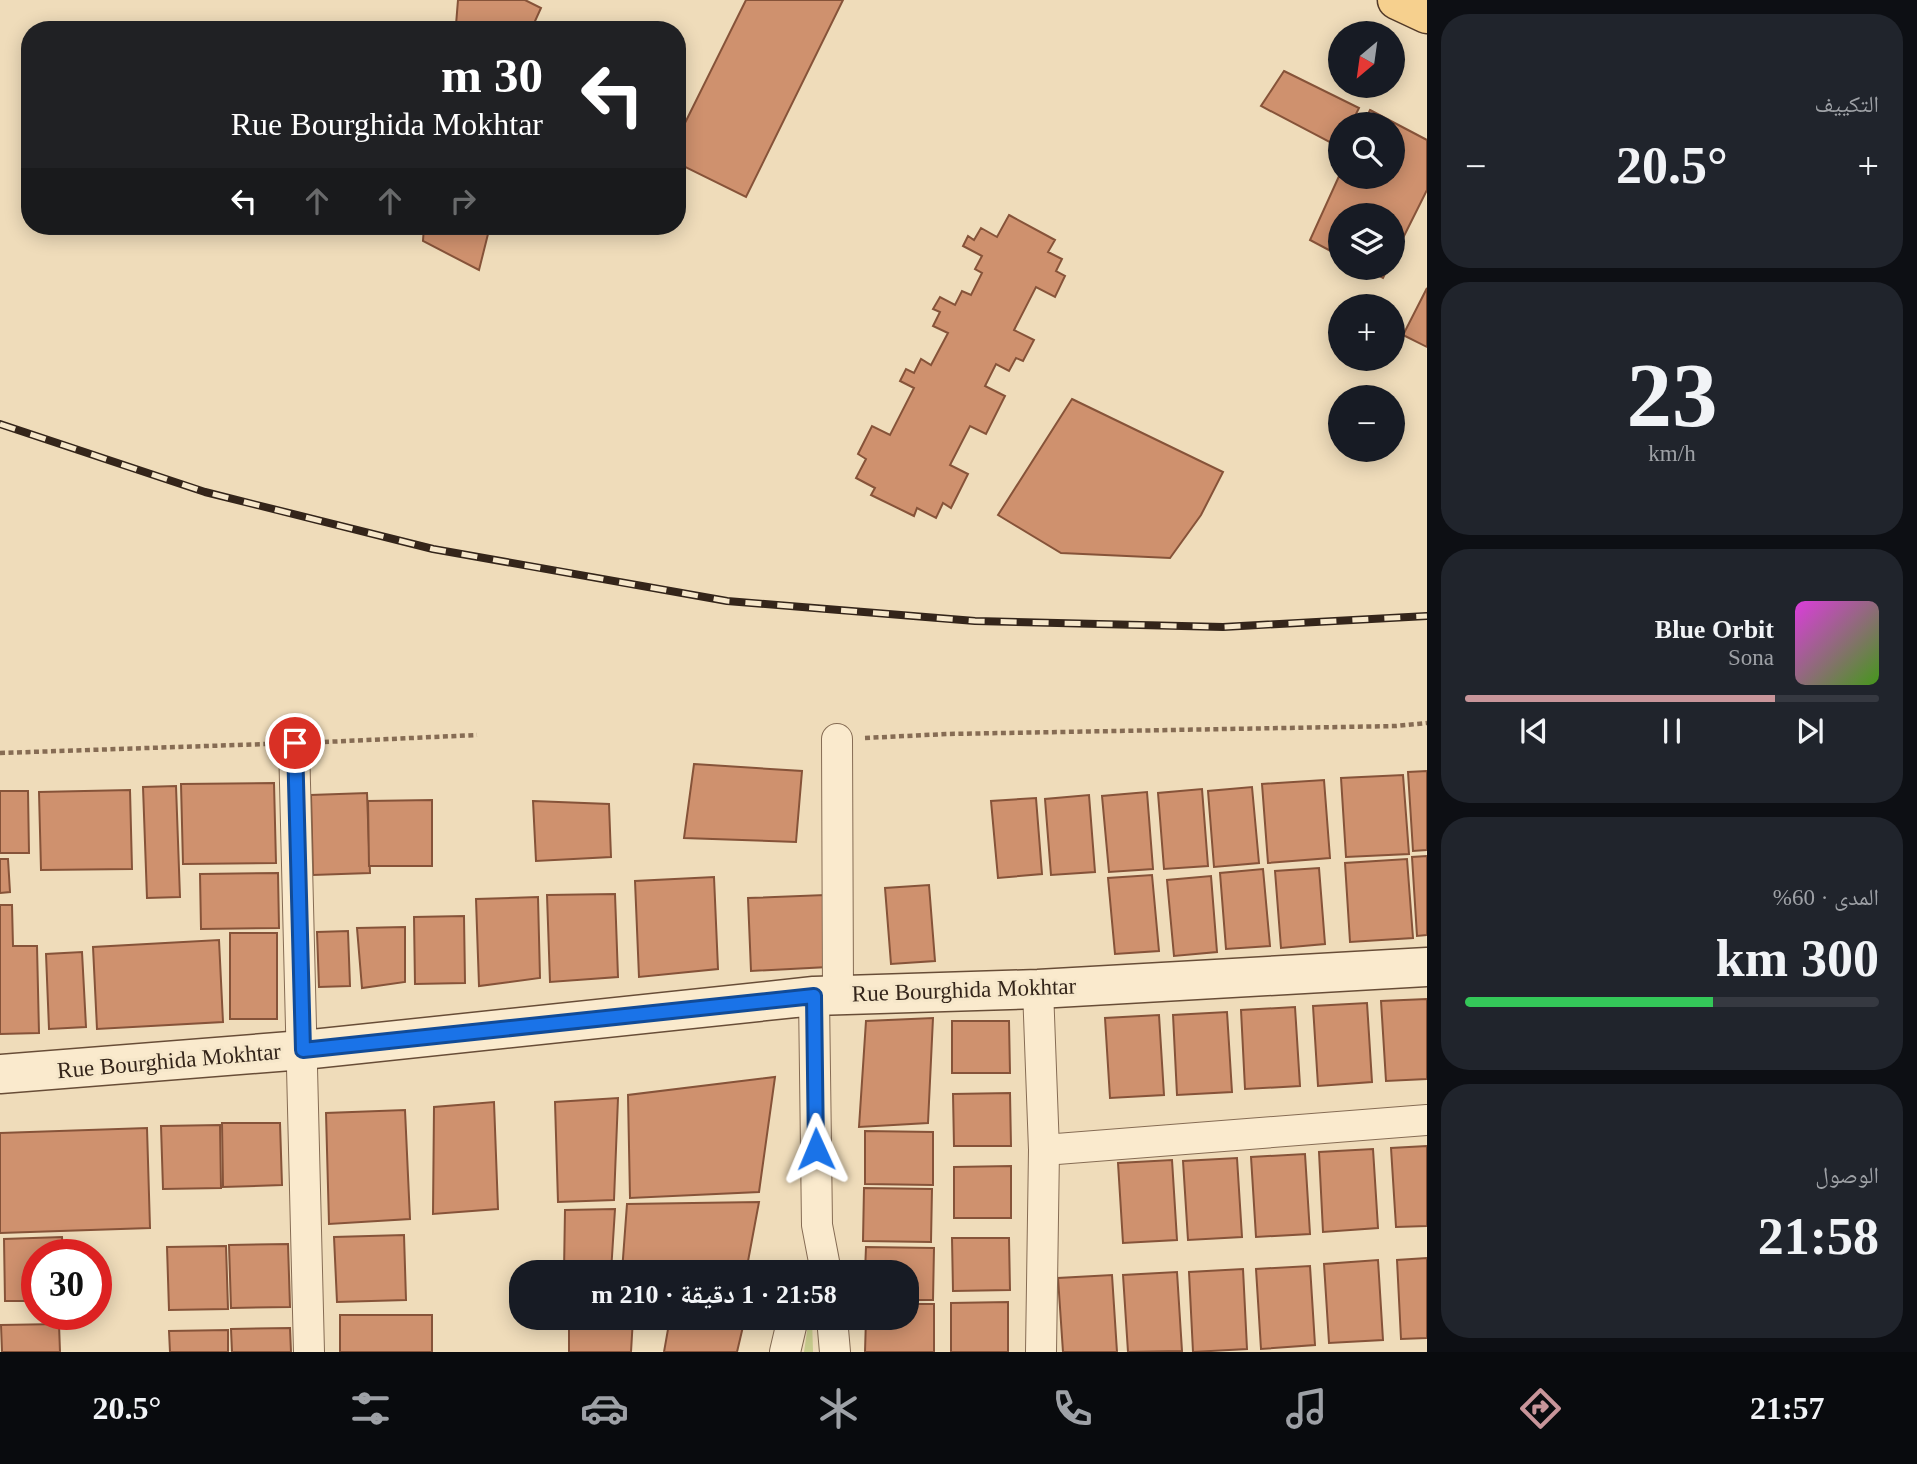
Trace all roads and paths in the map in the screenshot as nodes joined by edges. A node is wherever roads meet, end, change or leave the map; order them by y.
1 (1397, 0) edge
2 (1427, 14) edge
3 (1427, 723) edge
4 (477, 736) dead end
5 (837, 739) joint
6 (295, 743) junction
7 (0, 753) edge
8 (1427, 967) edge
9 (1038, 989) junction
10 (826, 995) junction
11 (303, 1050) junction
12 (0, 1074) edge
13 (1427, 1120) edge
14 (1044, 1150) junction
15 (817, 1225) junction
16 (807, 1260) edge
17 (824, 1260) edge
18 (790, 1330) edge
19 (833, 1330) edge
20 (309, 1352) edge
21 (785, 1352) edge
22 (835, 1352) edge
23 (1041, 1352) edge

1 - 2 main road
3 - 5 path
4 - 6 path
5 - 10 street
6 - 7 path
6 - 11 street
8 - 9 main road, Rue Bourghida Mokhtar
9 - 10 main road, Rue Bourghida Mokhtar
9 - 14 street
10 - 11 main road, Rue Bourghida Mokhtar
10 - 15 street
11 - 12 main road, Rue Bourghida Mokhtar
11 - 20 street
13 - 14 street
14 - 23 street
15 - 16 street
15 - 17 street
18 - 21 street
19 - 22 street

